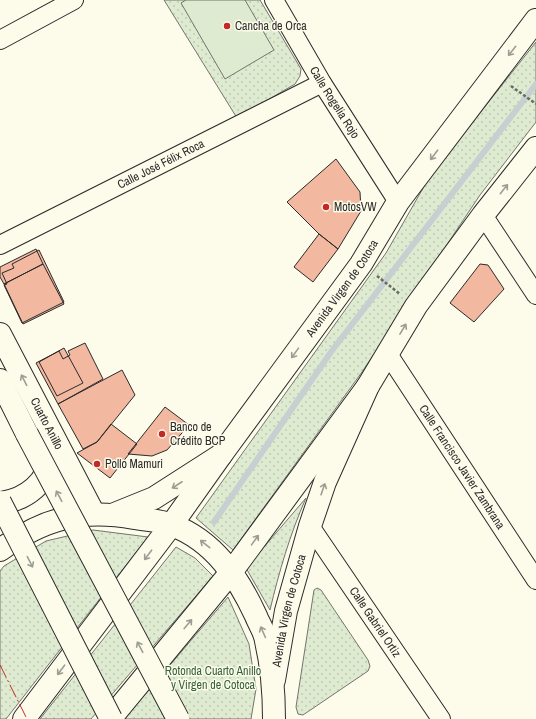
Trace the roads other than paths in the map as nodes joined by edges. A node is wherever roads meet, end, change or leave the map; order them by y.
1 (74, 0) edge
2 (274, 0) edge
3 (536, 20) edge
4 (0, 40) edge
5 (322, 83) junction
6 (536, 148) edge
7 (398, 202) junction
8 (483, 215) junction
9 (0, 245) edge
10 (536, 295) edge
11 (0, 334) edge
12 (388, 354) junction
13 (0, 380) edge
14 (368, 386) junction
15 (46, 424) junction
16 (221, 455) junction
17 (0, 503) edge
18 (103, 514) junction
19 (172, 524) junction
20 (310, 526) junction
21 (0, 550) edge
22 (232, 571) junction
23 (536, 580) edge
24 (273, 683) junction
25 (24, 719) edge
26 (110, 719) edge
27 (178, 719) edge
28 (274, 719) edge
29 (440, 719) edge

1 - 4 street
2 - 5 street, Calle Rogelia Rojo
3 -> 7 main road, Avenida Virgen de Cotoca
5 - 7 street, Calle Rogelia Rojo
5 - 9 street, Calle José Félix Roca
8 -> 6 main road, Avenida Virgen de Cotoca
7 -> 16 main road, Avenida Virgen de Cotoca
8 - 10 street
12 -> 8 main road, Avenida Virgen de Cotoca
15 -> 11 main road, Cuarto Anillo
12 - 14 main road, Avenida Virgen de Cotoca
12 - 23 street, Calle Francisco Javier Zambrana
27 -> 13 main road, bridge
20 -> 14 main road, Avenida Virgen de Cotoca
22 -> 14 main road
15 - 17 main road
15 - 18 main road, Cuarto Anillo
16 -> 18 main road, Avenida Virgen de Cotoca
16 - 19 main road
17 -> 26 main road, bridge
18 - 19 main road
18 - 21 main road
22 -> 19 main road
19 -> 25 main road
20 - 24 main road, Avenida Virgen de Cotoca
20 - 29 street, Calle Gabriel Ortiz
24 -> 22 main road
26 -> 22 main road
24 - 28 main road

